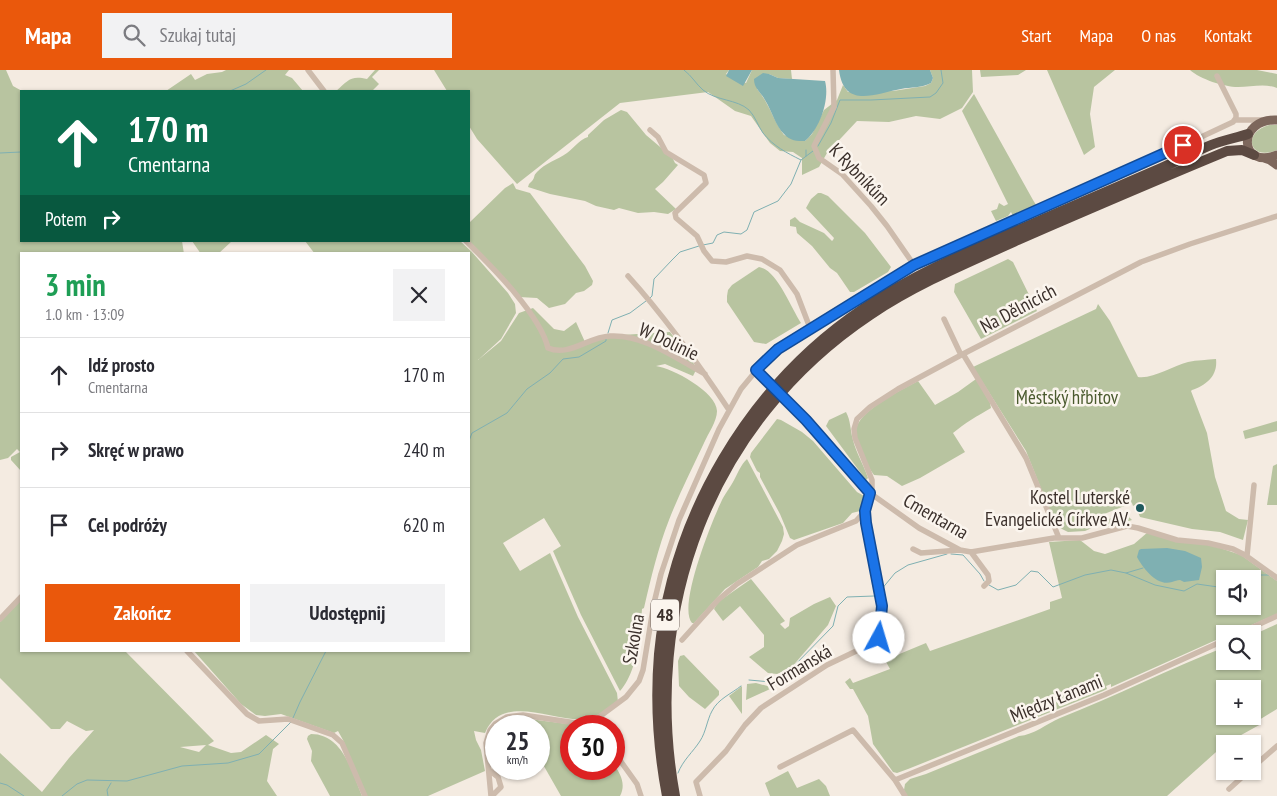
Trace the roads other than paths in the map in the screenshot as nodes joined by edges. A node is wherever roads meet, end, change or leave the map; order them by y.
1 (308, 70) edge
2 (834, 70) edge
3 (1217, 76) dead end
4 (323, 90) edge
5 (1235, 120) junction
6 (1243, 120) junction
7 (1277, 120) edge
8 (1267, 121) junction
9 (650, 130) dead end
10 (1249, 133) junction
11 (1277, 155) edge
12 (1259, 156) junction
13 (1277, 166) edge
14 (1277, 216) edge
15 (467, 242) edge
16 (914, 265) junction
17 (628, 276) dead end
18 (944, 319) dead end
19 (810, 328) junction
20 (962, 355) junction
21 (756, 370) junction
22 (797, 370) junction
23 (705, 374) junction
24 (729, 410) junction
25 (761, 410) junction
26 (1254, 485) dead end
27 (870, 493) junction
28 (865, 511) junction
29 (856, 521) junction
30 (866, 523) junction
31 (1059, 538) junction
32 (913, 549) dead end
33 (960, 550) junction
34 (971, 552) junction
35 (1247, 556) junction
36 (1276, 577) edge
37 (986, 583) dead end
38 (20, 598) edge
39 (1277, 616) edge
40 (0, 619) edge
41 (1258, 625) edge
42 (682, 640) dead end
43 (1216, 644) edge
44 (188, 652) edge
45 (599, 715) edge
46 (1277, 746) edge
47 (1261, 760) edge
48 (625, 767) edge
49 (780, 767) dead end
50 (490, 780) edge
51 (499, 780) edge
52 (895, 780) junction
53 (1239, 780) edge
54 (1229, 789) dead end
55 (365, 796) edge
56 (492, 796) edge
57 (640, 796) edge
58 (666, 796) edge
59 (675, 796) edge
60 (700, 796) edge
61 (904, 796) edge

1 - 4 street
2 - 16 street, K Rybníkům
3 - 5 street
5 - 6 street
5 - 16 street, Szkolna
6 - 8 street
6 - 10 street
7 - 8 main road, 48
8 - 10 main road, 48
9 - 19 street
10 - 12 main road
10 - 22 highway, 48
11 - 12 main road, 48
12 - 13 main road
12 - 22 highway, 48
14 - 20 street, Na Dělnicích
15 - 23 street, W Dolinie
16 - 19 street, Szkolna
17 - 23 street, W Dolinie
18 - 20 street
19 - 21 street, Szkolna
20 - 27 street, Na Dělnicích
20 - 31 street
21 - 24 street, Szkolna
21 - 27 street, Cmentarna
22 - 25 highway, 48
23 - 24 street
24 - 45 street, Szkolna
25 - 58 highway, 48
25 - 59 highway, 48
26 - 35 street
27 - 28 street
27 - 33 street, Cmentarna
28 - 29 street
28 - 30 street, Formanská
29 - 30 street
29 - 42 street
30 - 60 street, Formanská
31 - 34 street, Cmentarna
31 - 35 street, Cmentarna
32 - 33 street
33 - 34 street, Cmentarna
34 - 37 street
35 - 36 street, Cmentarna
38 - 40 street
39 - 41 street
43 - 52 street, Między Łanami
44 - 55 street
46 - 47 street
48 - 57 street
49 - 52 street
50 - 56 street
51 - 56 street
52 - 61 street
53 - 54 street

